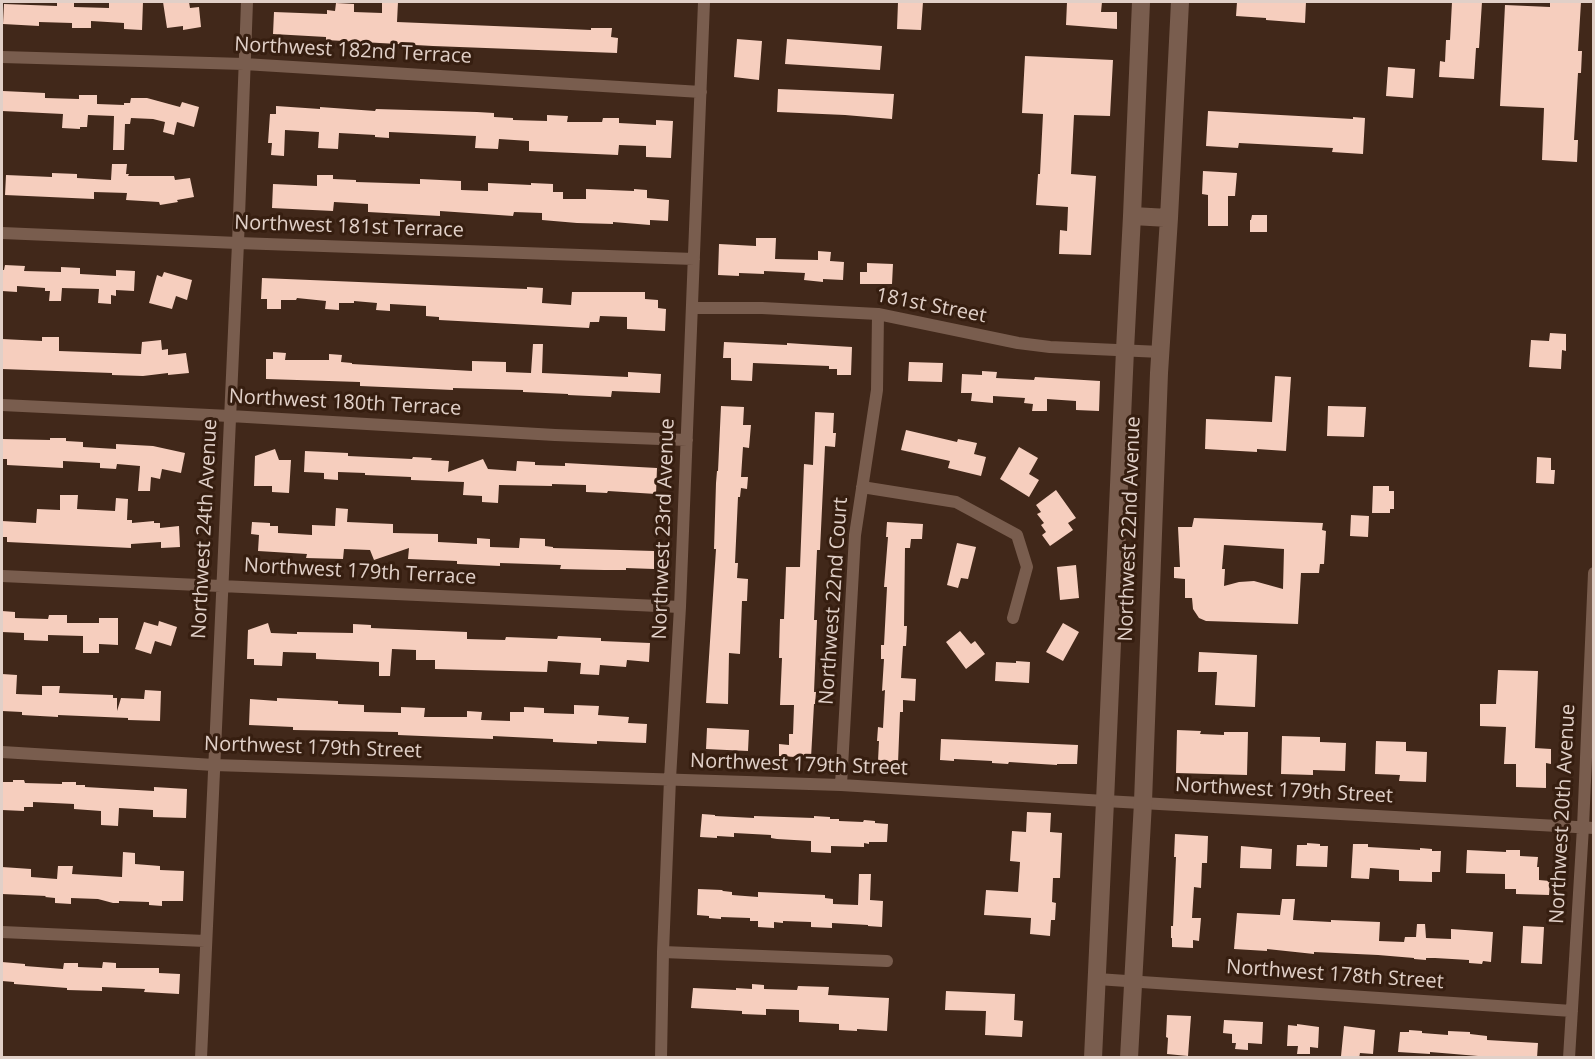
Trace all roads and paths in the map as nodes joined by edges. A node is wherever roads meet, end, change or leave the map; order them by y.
1 (247, 2) edge
2 (704, 2) edge
3 (1141, 2) edge
4 (1180, 2) edge
5 (2, 57) edge
6 (244, 64) junction
7 (701, 92) junction
8 (1132, 216) junction
9 (1169, 218) junction
10 (2, 232) edge
11 (238, 243) junction
12 (694, 260) junction
13 (692, 308) junction
14 (878, 314) junction
15 (1125, 350) junction
16 (1161, 352) junction
17 (2, 405) edge
18 (230, 416) junction
19 (687, 440) junction
20 (862, 487) junction
21 (1593, 573) edge
22 (2, 576) edge
23 (222, 585) junction
24 (680, 607) junction
25 (1013, 618) dead end
26 (1592, 629) edge
27 (2, 752) edge
28 (214, 765) junction
29 (670, 779) junction
30 (841, 785) junction
31 (1106, 801) junction
32 (1143, 802) junction
33 (1588, 827) edge
34 (2, 932) edge
35 (205, 941) junction
36 (663, 952) junction
37 (887, 961) dead end
38 (1096, 979) junction
39 (1134, 981) junction
40 (1572, 1011) junction
41 (201, 1058) edge
42 (661, 1058) edge
43 (1092, 1058) edge
44 (1129, 1058) edge
45 (1569, 1058) edge

1 - 6 street, Northwest 24th Avenue
2 - 7 street, Northwest 23rd Avenue
3 - 8 main road, Northwest 22nd Avenue
4 - 9 main road, Northwest 22nd Avenue
5 - 6 street, Northwest 182nd Terrace
6 - 7 street, Northwest 182nd Terrace
6 - 11 street, Northwest 24th Avenue
7 - 12 street, Northwest 23rd Avenue
8 - 9 main road
8 - 15 main road, Northwest 22nd Avenue
9 - 16 main road, Northwest 22nd Avenue
10 - 11 street, Northwest 181st Terrace
11 - 12 street, Northwest 181st Terrace
11 - 18 street, Northwest 24th Avenue
12 - 13 street, Northwest 23rd Avenue
13 - 14 street, 181st Street
13 - 19 street, Northwest 23rd Avenue
14 - 15 street, 181st Street
14 - 20 street, Northwest 22nd Court
15 - 16 street, 181st Street
15 - 31 main road, Northwest 22nd Avenue
16 - 32 main road, Northwest 22nd Avenue
17 - 18 street, Northwest 180th Terrace
18 - 19 street, Northwest 180th Terrace
18 - 23 street, Northwest 24th Avenue
19 - 24 street, Northwest 23rd Avenue
20 - 25 street
20 - 30 street, Northwest 22nd Court
21 - 26 street, Northwest 20th Avenue
22 - 23 street, Northwest 179th Terrace
23 - 24 street, Northwest 179th Terrace
23 - 28 street, Northwest 24th Avenue
24 - 29 street, Northwest 23rd Avenue
26 - 33 street, Northwest 20th Avenue
27 - 28 street, Northwest 179th Street
28 - 29 street, Northwest 179th Street
28 - 35 street, Northwest 24th Avenue
29 - 30 street, Northwest 179th Street
29 - 36 street, Northwest 23rd Avenue
30 - 31 street, Northwest 179th Street
31 - 32 street, Northwest 179th Street
31 - 38 main road, Northwest 22nd Avenue
32 - 33 street, Northwest 179th Street
32 - 39 main road, Northwest 22nd Avenue
33 - 40 street, Northwest 20th Avenue
34 - 35 street
35 - 41 street, Northwest 24th Avenue
36 - 37 street
36 - 42 street, Northwest 23rd Avenue
38 - 39 street, Northwest 178th Street
38 - 43 main road, Northwest 22nd Avenue
39 - 40 street, Northwest 178th Street
39 - 44 main road, Northwest 22nd Avenue
40 - 45 street, Northwest 20th Avenue

